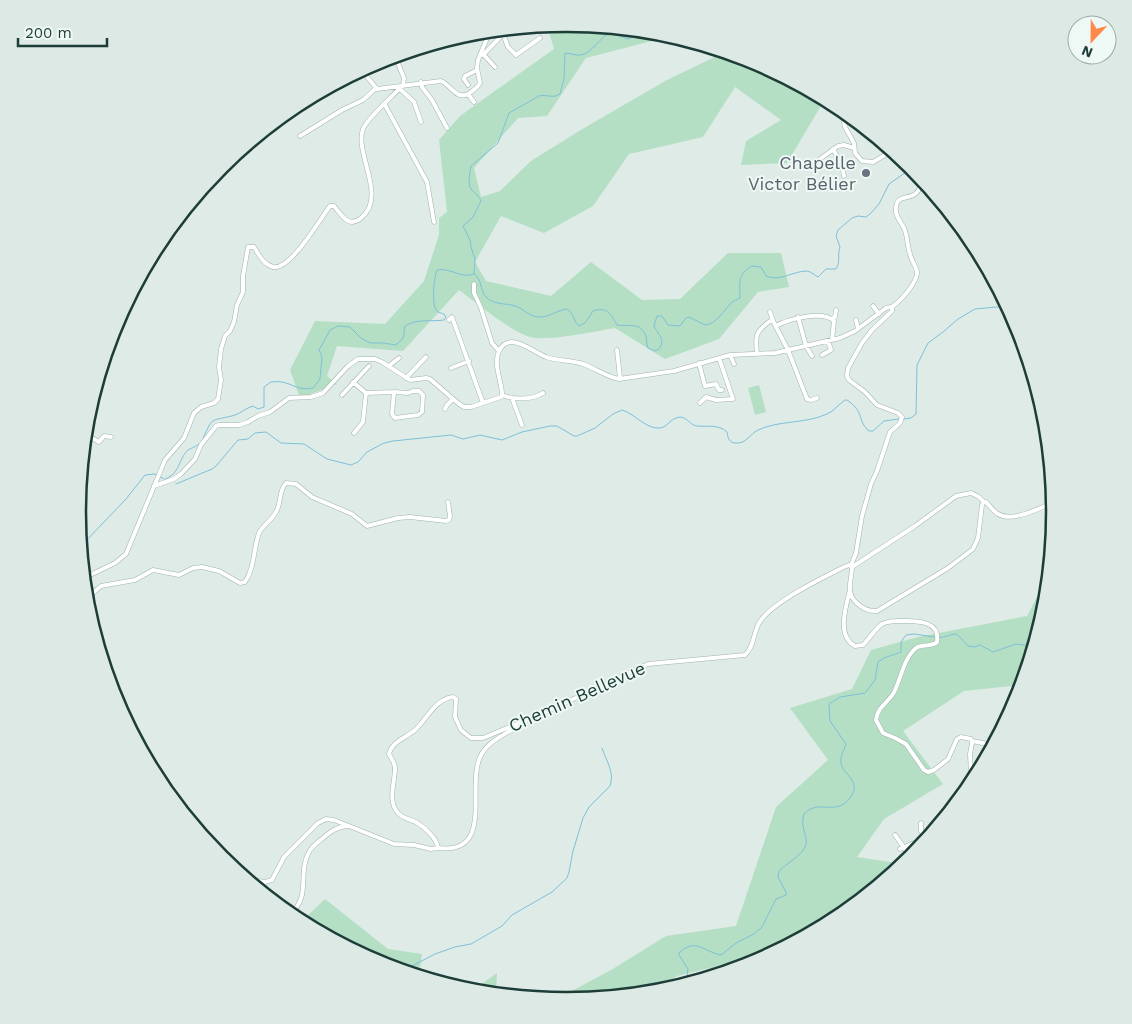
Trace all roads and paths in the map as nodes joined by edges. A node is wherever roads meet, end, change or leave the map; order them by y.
1 (504, 37) edge
2 (499, 38) edge
3 (540, 38) dead end
4 (487, 40) edge
5 (482, 53) junction
6 (516, 55) junction
7 (513, 59) dead end
8 (398, 63) edge
9 (495, 68) dead end
10 (477, 70) junction
11 (366, 77) edge
12 (421, 82) junction
13 (468, 85) dead end
14 (402, 87) junction
15 (375, 89) junction
16 (468, 94) junction
17 (474, 102) dead end
18 (385, 104) junction
19 (421, 122) dead end
20 (844, 122) edge
21 (447, 128) dead end
22 (300, 136) dead end
23 (854, 148) junction
24 (833, 149) junction
25 (886, 154) edge
26 (820, 159) dead end
27 (844, 176) dead end
28 (920, 189) edge
29 (434, 222) dead end
30 (474, 284) dead end
31 (873, 306) dead end
32 (892, 307) junction
33 (836, 310) dead end
34 (770, 312) dead end
35 (879, 314) junction
36 (798, 317) junction
37 (832, 319) junction
38 (449, 320) dead end
39 (856, 320) dead end
40 (773, 321) junction
41 (776, 326) junction
42 (858, 329) junction
43 (830, 341) junction
44 (806, 346) junction
45 (617, 350) dead end
46 (788, 350) junction
47 (499, 351) junction
48 (757, 354) junction
49 (730, 355) junction
50 (822, 355) dead end
51 (812, 356) dead end
52 (399, 358) dead end
53 (426, 358) dead end
54 (719, 358) junction
55 (469, 361) junction
56 (699, 363) junction
57 (734, 364) dead end
58 (390, 365) junction
59 (369, 366) dead end
60 (451, 368) dead end
61 (406, 378) junction
62 (620, 378) junction
63 (412, 380) junction
64 (353, 382) junction
65 (394, 387) dead end
66 (722, 390) dead end
67 (412, 391) junction
68 (396, 392) junction
69 (366, 393) junction
70 (543, 393) dead end
71 (342, 395) dead end
72 (502, 395) junction
73 (512, 398) junction
74 (817, 398) dead end
75 (453, 399) junction
76 (484, 403) junction
77 (700, 403) dead end
78 (445, 409) dead end
79 (363, 420) junction
80 (370, 421) dead end
81 (522, 424) dead end
82 (354, 433) dead end
83 (111, 437) dead end
84 (93, 438) edge
85 (154, 486) junction
86 (448, 502) dead end
87 (984, 502) junction
88 (1046, 505) edge
89 (851, 566) junction
90 (91, 575) edge
91 (850, 590) junction
92 (94, 592) edge
93 (541, 714) junction
94 (972, 741) junction
95 (985, 744) edge
96 (971, 769) edge
97 (920, 824) dead end
98 (350, 826) junction
99 (922, 833) edge
100 (895, 835) dead end
101 (910, 846) edge
102 (438, 848) junction
103 (260, 881) edge
104 (296, 908) edge

1 - 6 street
2 - 5 street
3 - 6 street
4 - 5 street
5 - 9 street
5 - 10 street
6 - 7 street
8 - 14 street
10 - 13 street
10 - 16 street
11 - 15 street
12 - 14 street
12 - 16 street
12 - 21 street
14 - 15 street
14 - 18 street
14 - 19 street
15 - 22 street
16 - 17 street
18 - 29 street
18 - 85 street
20 - 23 street
23 - 24 street
23 - 25 street
24 - 26 street
24 - 27 street
28 - 32 street
30 - 47 street
31 - 35 street
32 - 35 street
32 - 89 street
33 - 37 street
34 - 40 street
35 - 42 street
36 - 37 street
36 - 41 street
36 - 44 street
37 - 43 street
38 - 55 street
39 - 42 street
40 - 41 street
40 - 48 street
41 - 46 street
42 - 43 street
43 - 44 street
43 - 50 street
44 - 46 street
44 - 51 street
45 - 62 street
46 - 48 street
46 - 74 street
47 - 62 street
47 - 72 street
48 - 49 street
49 - 54 street
49 - 57 street
52 - 58 street
53 - 61 street
54 - 56 street
54 - 77 street
55 - 60 street
55 - 76 street
56 - 62 street
56 - 66 street
58 - 61 street
58 - 85 street
59 - 64 street
61 - 63 street
63 - 67 street
63 - 75 street
64 - 69 street
64 - 71 street
65 - 68 street
67 - 68 street
67 - 68 street
68 - 69 street
69 - 79 street
70 - 73 street
72 - 73 street
72 - 76 street
73 - 81 street
75 - 76 street
75 - 78 street
79 - 80 street
79 - 82 street
83 - 84 street
85 - 90 street
86 - 92 street
87 - 88 street
87 - 89 street
87 - 91 street
89 - 91 street
89 - 93 street, Chemin Bellevue
91 - 94 street
93 - 102 street
93 - 102 street, Chemin Bellevue
94 - 95 street
94 - 96 street
97 - 99 street
98 - 102 street
98 - 103 street
98 - 104 street
100 - 101 street

